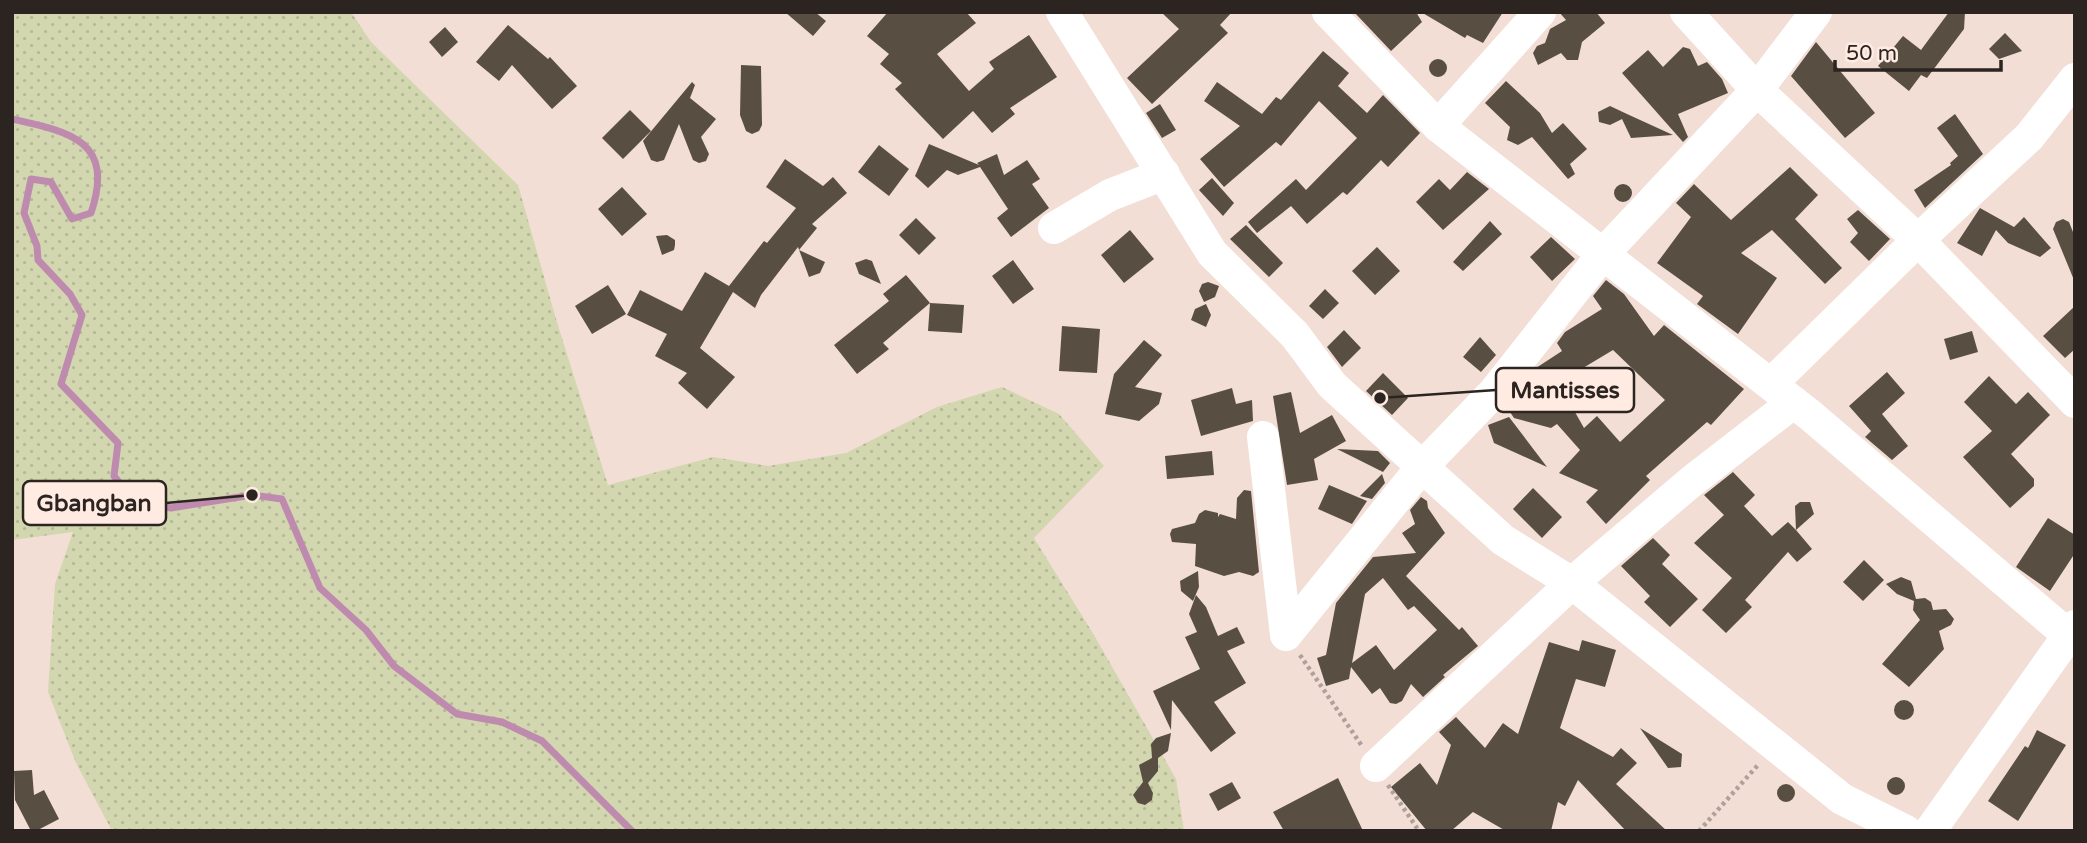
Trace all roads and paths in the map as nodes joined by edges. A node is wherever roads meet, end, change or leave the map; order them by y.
1 (1062, 12) edge
2 (1328, 12) edge
3 (1540, 12) edge
4 (1686, 12) edge
5 (1816, 12) edge
6 (2075, 79) edge
7 (1757, 90) junction
8 (1438, 126) junction
9 (1164, 174) junction
10 (1054, 228) dead end
11 (1918, 240) junction
12 (1603, 254) junction
13 (1782, 393) junction
14 (2075, 402) edge
15 (1263, 437) dead end
16 (1421, 468) junction
17 (1572, 583) junction
18 (1286, 635) junction
19 (2068, 643) edge
20 (1775, 746) junction
21 (1376, 766) junction
22 (1419, 831) edge
23 (1699, 831) edge
24 (1906, 831) edge
25 (1930, 831) edge

1 - 9 street
2 - 8 street
3 - 8 street
4 - 7 street
5 - 7 street
6 - 11 street
7 - 11 street
7 - 12 street
8 - 12 street
9 - 10 street
9 - 16 street
11 - 13 street
11 - 14 street
12 - 13 street
12 - 16 street
13 - 17 street
13 - 19 street
15 - 18 street
16 - 17 street
16 - 18 street
17 - 20 street
17 - 21 street
18 - 21 path
19 - 25 street
20 - 23 path
20 - 24 street
21 - 22 path

